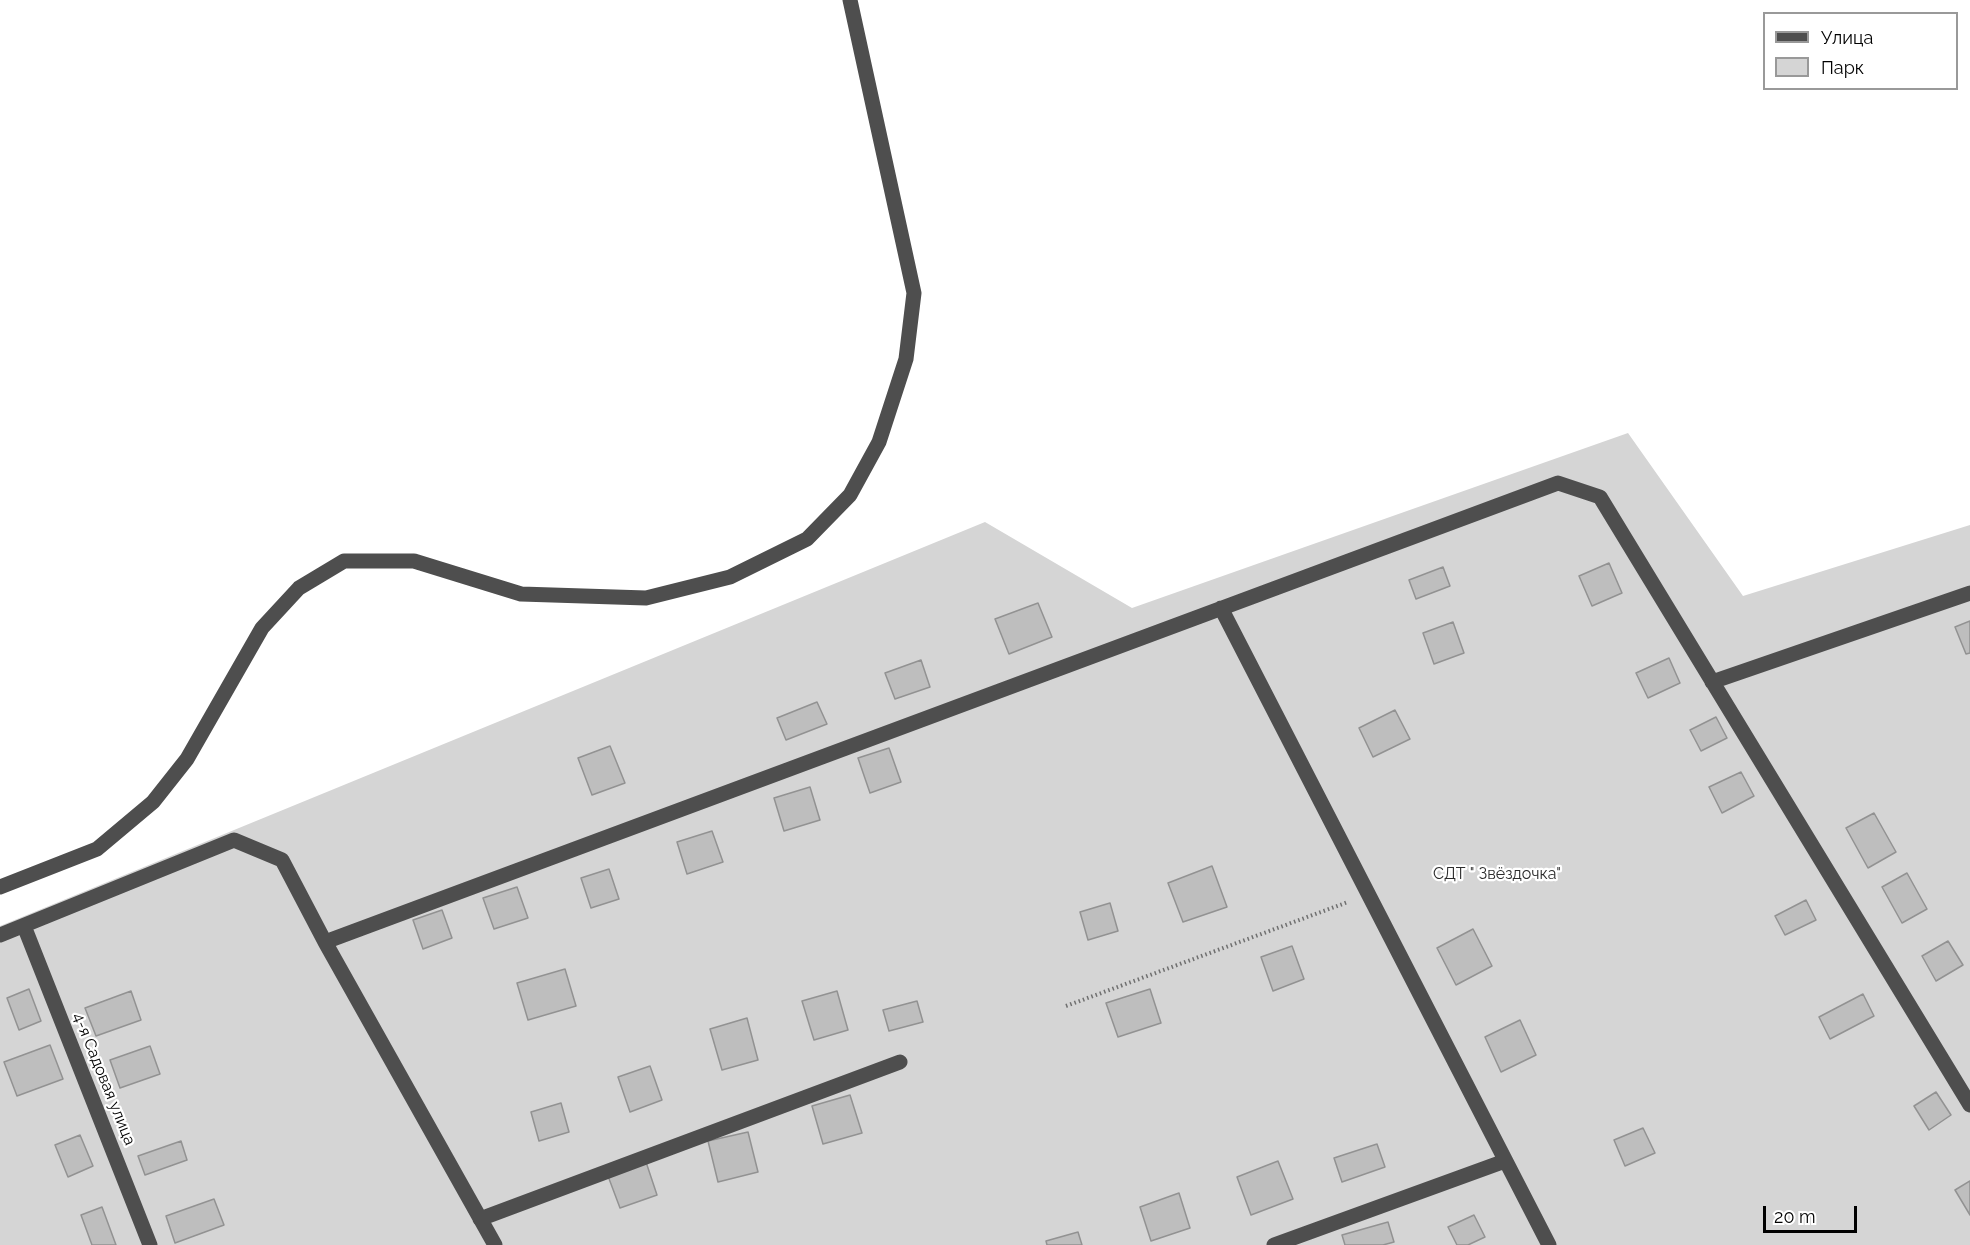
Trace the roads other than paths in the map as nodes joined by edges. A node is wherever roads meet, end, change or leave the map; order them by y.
1 (850, 0) edge
2 (1970, 593) edge
3 (1221, 608) junction
4 (1712, 682) junction
5 (0, 887) edge
6 (24, 926) junction
7 (0, 935) edge
8 (325, 942) junction
9 (900, 1062) dead end
10 (1970, 1105) edge
11 (1505, 1161) junction
12 (480, 1219) junction
13 (150, 1245) edge
14 (495, 1245) edge
15 (1274, 1245) edge
16 (1549, 1245) edge

1 - 5 lane
2 - 4 lane
3 - 4 lane
3 - 8 lane
3 - 11 lane
4 - 10 lane
6 - 7 lane
6 - 8 lane
6 - 13 lane, 4-я Садовая улица
8 - 12 lane
9 - 12 lane
11 - 15 lane
11 - 16 lane
12 - 14 lane

